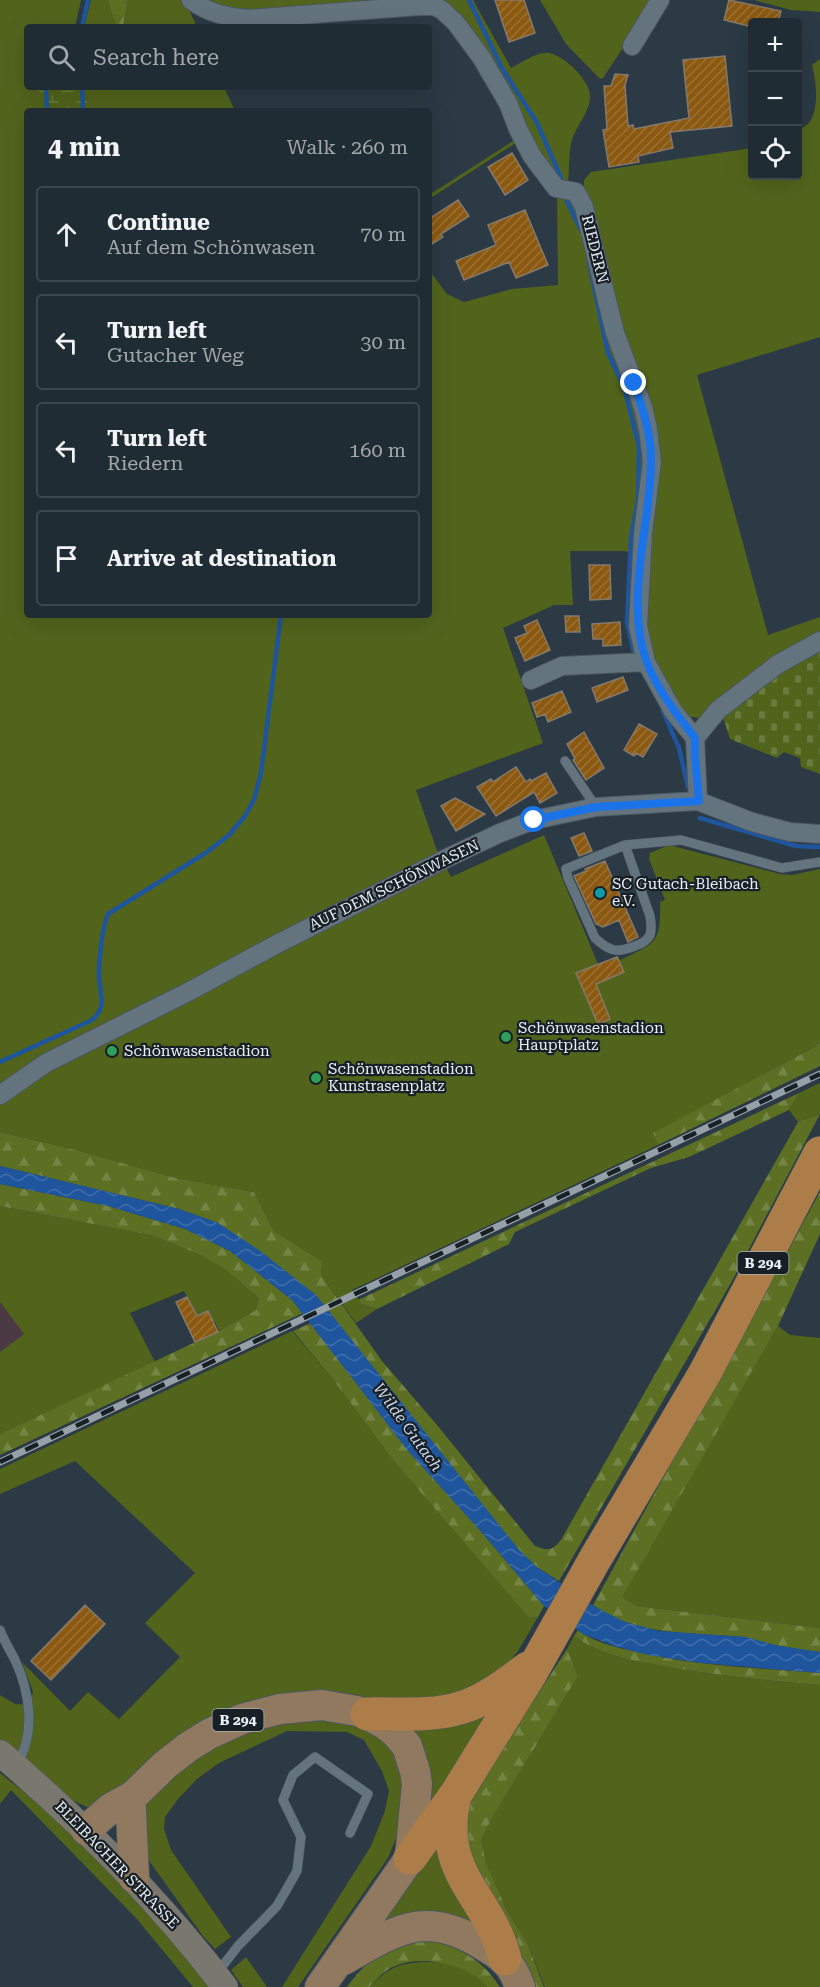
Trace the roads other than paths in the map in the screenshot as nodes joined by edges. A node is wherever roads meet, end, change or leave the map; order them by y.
1 (191, 0) edge
2 (660, 0) edge
3 (632, 46) dead end
4 (820, 640) edge
5 (646, 662) junction
6 (531, 680) dead end
7 (695, 738) junction
8 (565, 761) dead end
9 (699, 801) junction
10 (596, 807) junction
11 (820, 834) edge
12 (625, 845) junction
13 (820, 862) edge
14 (0, 1095) edge
15 (820, 1153) edge
16 (0, 1630) edge
17 (537, 1662) junction
18 (367, 1714) junction
19 (8, 1760) edge
20 (456, 1794) junction
21 (132, 1803) junction
22 (350, 1833) dead end
23 (93, 1837) junction
24 (410, 1858) junction
25 (134, 1878) junction
26 (505, 1959) junction
27 (337, 1963) junction
28 (220, 1981) edge
29 (320, 1987) edge
30 (520, 1987) edge

1 - 5 street, RIEDERN
2 - 3 street
4 - 7 street
5 - 6 street
5 - 7 street, RIEDERN
7 - 9 street
8 - 10 lane
9 - 10 street, AUF DEM SCHÖNWASEN
9 - 11 street, AUF DEM SCHÖNWASEN
10 - 14 street, AUF DEM SCHÖNWASEN
12 - 12 lane
12 - 13 lane
15 - 17 highway, B 294
16 - 19 lane
17 - 18 highway, B 294
17 - 20 highway, B 294
18 - 21 main road, B 294
18 - 24 main road, B 294
19 - 23 main road, BLEIBACHER STRASSE
20 - 24 highway, B 294
20 - 26 highway, B 294
21 - 23 main road, B 294
21 - 25 main road
22 - 28 lane
23 - 25 main road, BLEIBACHER STRASSE
24 - 27 main road, B 294
25 - 28 main road, BLEIBACHER STRASSE
26 - 27 main road, B 294
26 - 30 main road, B 294
27 - 29 main road, B 294

